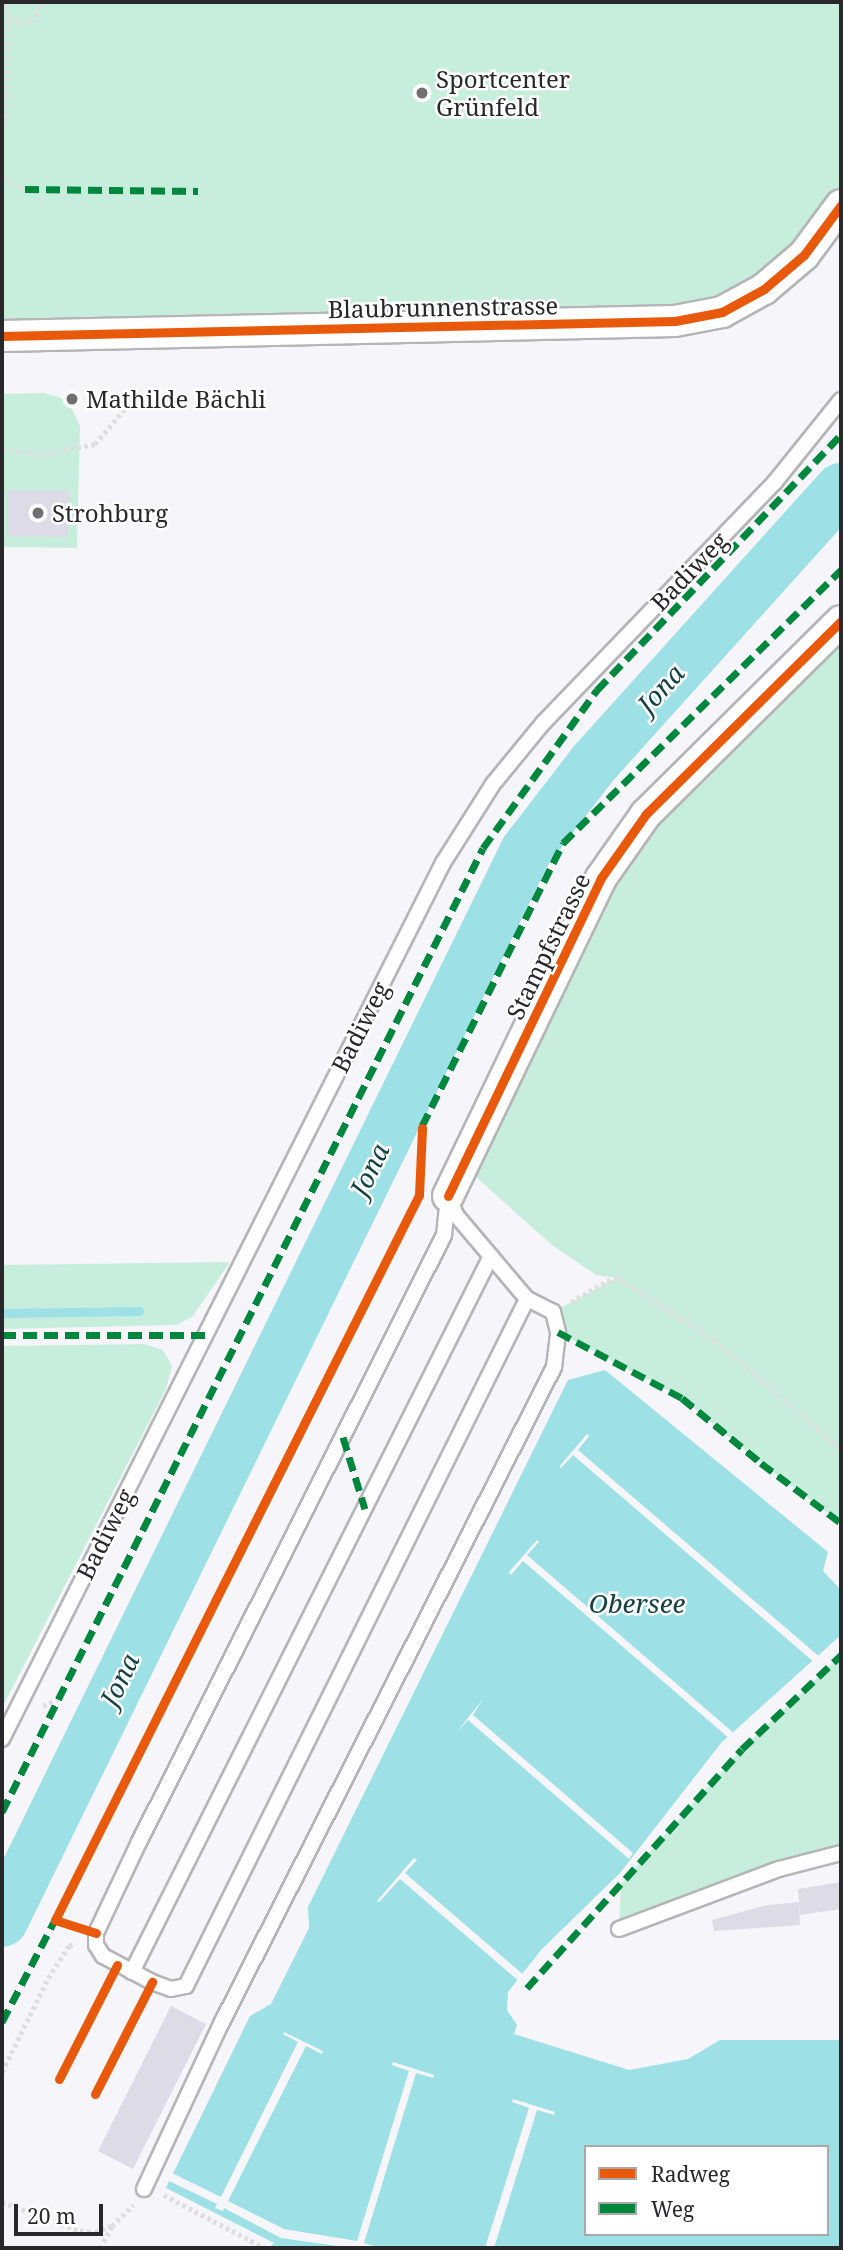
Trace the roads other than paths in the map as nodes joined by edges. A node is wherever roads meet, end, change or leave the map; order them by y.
1 (841, 205) edge
2 (2, 336) edge
3 (841, 400) edge
4 (841, 621) edge
5 (448, 1196) junction
6 (491, 1256) junction
7 (527, 1299) junction
8 (2, 1739) edge
9 (841, 1853) edge
10 (619, 1929) dead end
11 (132, 1972) junction
12 (144, 2189) road end

1 - 2 street, Blaubrunnenstrasse
3 - 8 lane, Badiweg
4 - 5 street, Stampfstrasse
5 - 6 lane
5 - 11 lane
6 - 7 lane
6 - 11 lane
7 - 11 lane
7 - 12 lane
9 - 10 lane

